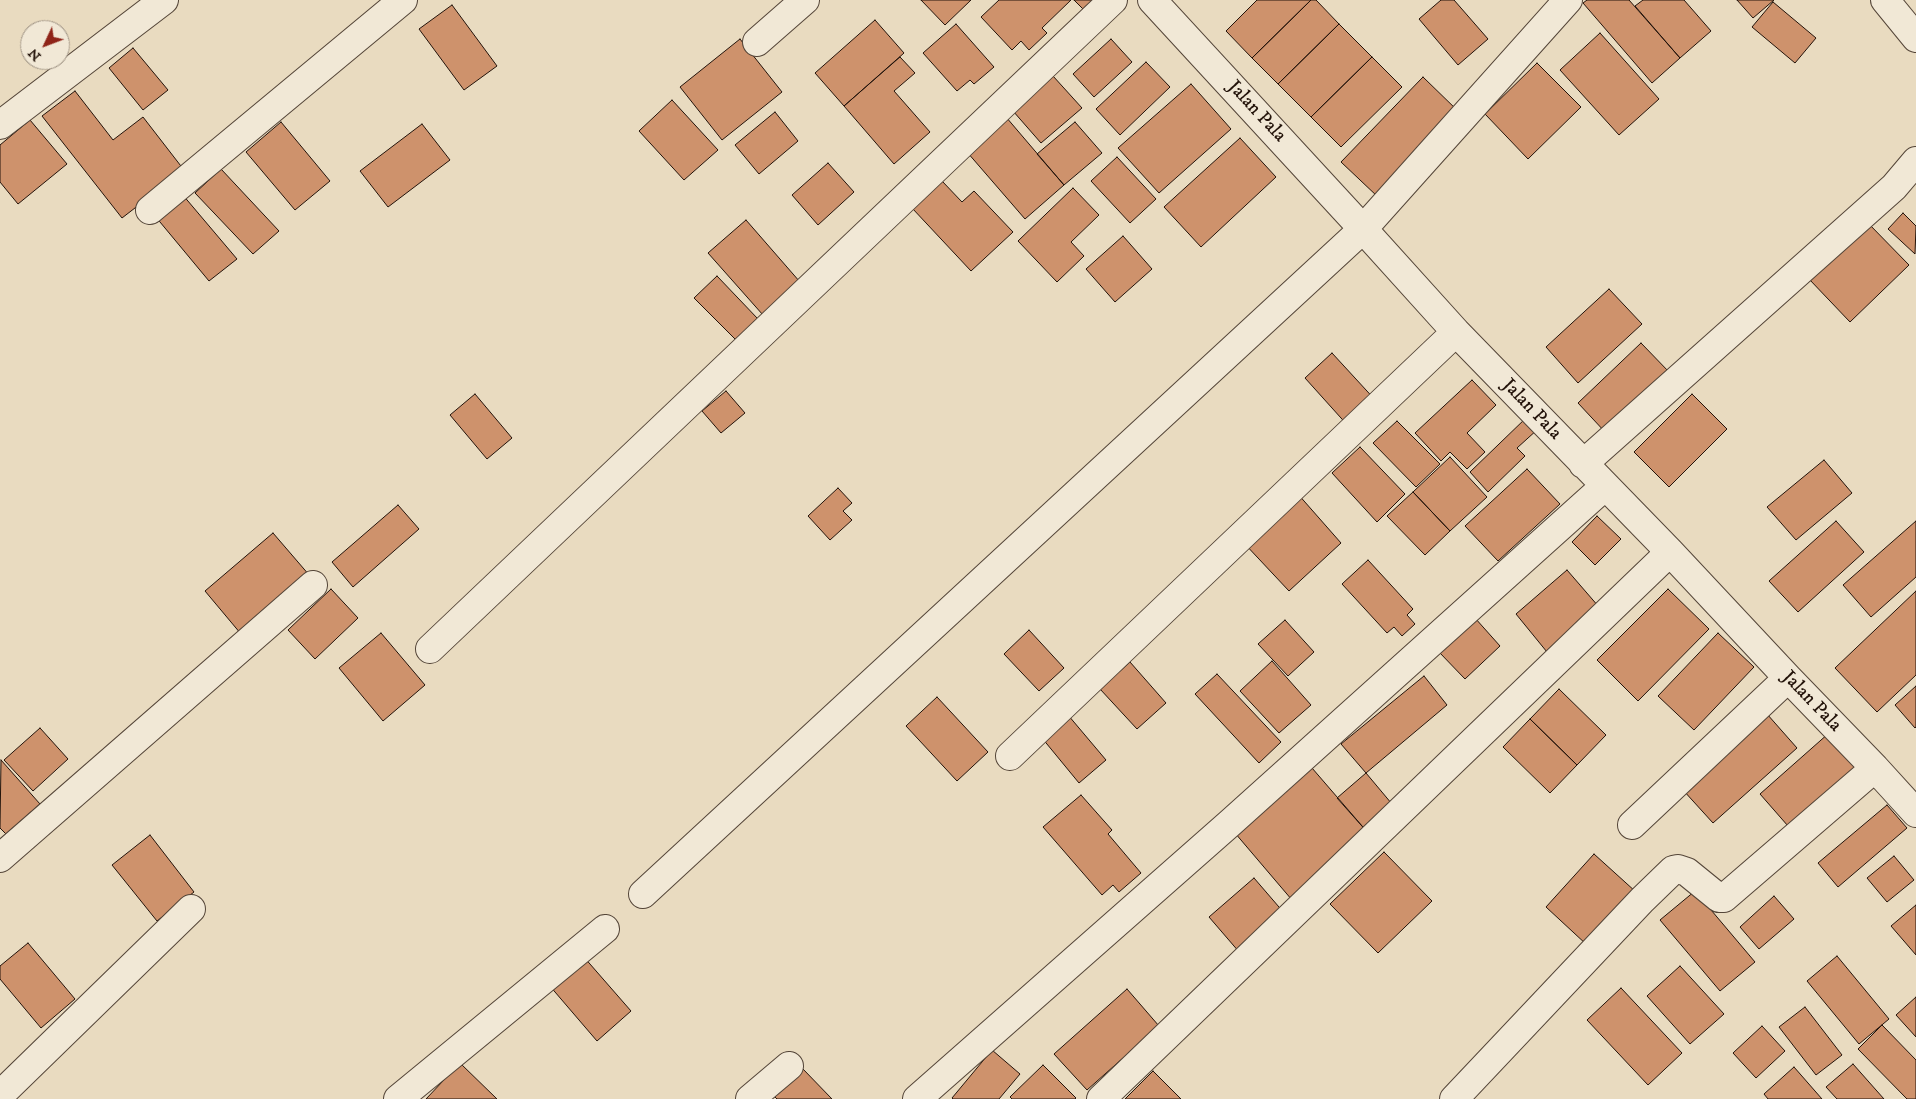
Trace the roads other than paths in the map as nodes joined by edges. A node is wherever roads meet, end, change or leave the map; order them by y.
1 (164, 0) edge
2 (403, 0) edge
3 (805, 0) edge
4 (1113, 0) edge
5 (1152, 0) edge
6 (1568, 0) edge
7 (1885, 0) edge
8 (1916, 38) edge
9 (757, 42) dead end
10 (0, 125) edge
11 (1916, 161) edge
12 (150, 210) dead end
13 (1364, 229) junction
14 (1456, 332) junction
15 (1582, 464) junction
16 (1605, 486) junction
17 (1670, 552) junction
18 (313, 585) dead end
19 (430, 649) dead end
20 (1788, 678) junction
21 (1010, 756) dead end
22 (1875, 768) junction
23 (1916, 813) edge
24 (1632, 825) dead end
25 (0, 858) edge
26 (644, 894) dead end
27 (191, 909) dead end
28 (605, 929) dead end
29 (789, 1066) dead end
30 (0, 1094) edge
31 (398, 1099) edge
32 (750, 1099) edge
33 (917, 1099) edge
34 (1101, 1099) edge
35 (1454, 1099) edge

1 - 10 street
2 - 12 street
3 - 9 street
4 - 19 street
5 - 13 street, Jalan Pala
6 - 13 street
7 - 8 street
11 - 15 street
13 - 14 street, Jalan Pala
13 - 26 street
14 - 15 street, Jalan Pala
14 - 21 street
15 - 16 street, Jalan Pala
16 - 17 street, Jalan Pala
16 - 33 street
17 - 20 street, Jalan Pala
17 - 34 street
18 - 25 street
20 - 22 street, Jalan Pala
20 - 24 street
22 - 23 street, Jalan Pala
22 - 35 street
27 - 30 street
28 - 31 street
29 - 32 street

